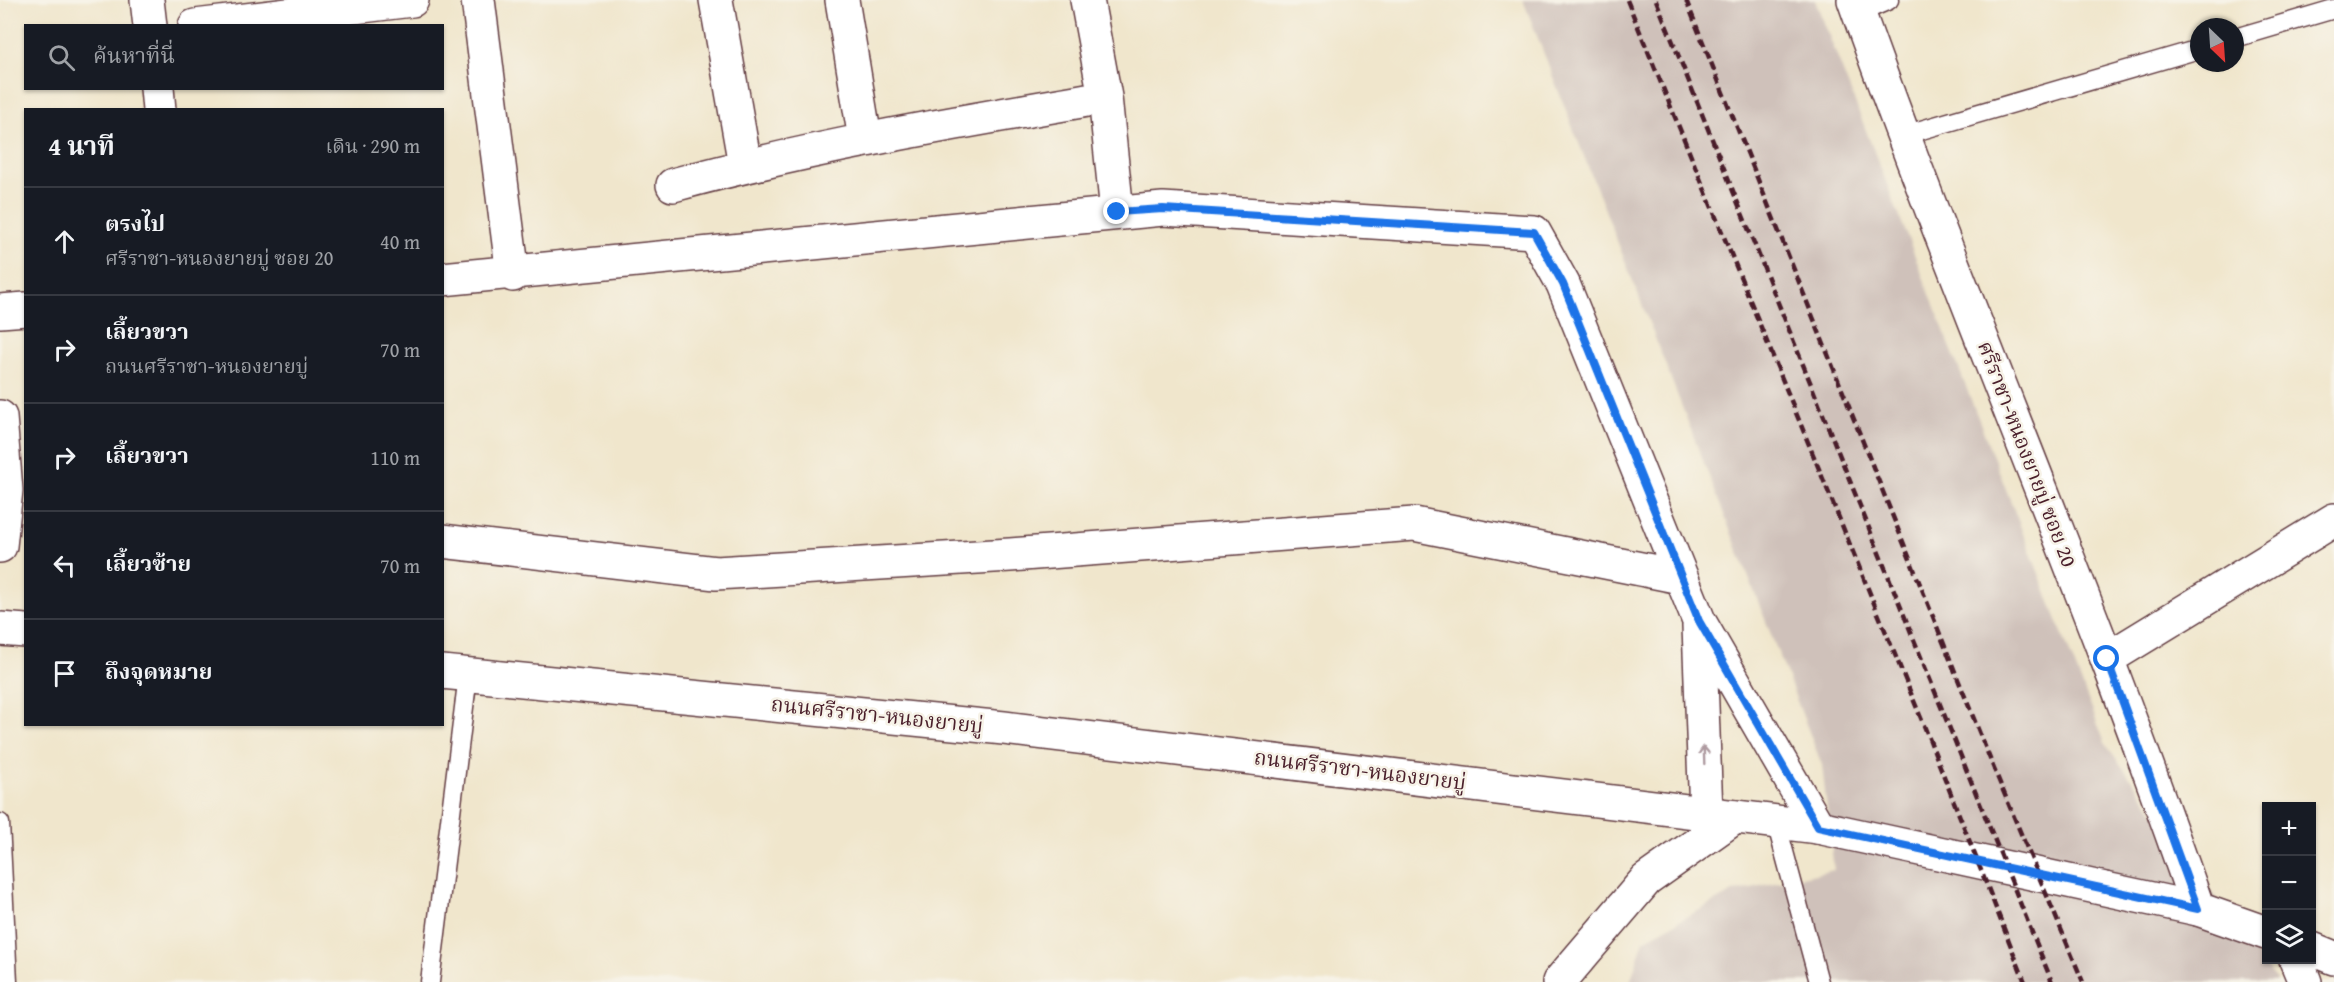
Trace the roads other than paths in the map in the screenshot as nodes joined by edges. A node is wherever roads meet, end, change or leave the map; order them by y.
1 (147, 0) edge
2 (412, 0) edge
3 (478, 0) edge
4 (716, 0) edge
5 (842, 0) edge
6 (1087, 0) edge
7 (1889, 0) edge
8 (1857, 6) edge
9 (2334, 9) edge
10 (150, 24) edge
11 (212, 24) edge
12 (2244, 35) edge
13 (2190, 52) edge
14 (157, 90) edge
15 (1105, 97) junction
16 (159, 108) edge
17 (1904, 135) junction
18 (865, 139) junction
19 (745, 165) junction
20 (673, 185) dead end
21 (1117, 212) junction
22 (513, 274) junction
23 (444, 279) edge
24 (24, 309) edge
25 (0, 311) edge
26 (0, 417) edge
27 (11, 491) edge
28 (2334, 520) edge
29 (444, 541) edge
30 (0, 546) edge
31 (1681, 577) junction
32 (1699, 621) junction
33 (0, 629) edge
34 (24, 631) edge
35 (2107, 659) junction
36 (455, 673) edge
37 (1721, 815) junction
38 (1776, 822) junction
39 (0, 823) edge
40 (1818, 827) junction
41 (2198, 909) junction
42 (2262, 932) edge
43 (2316, 951) edge
44 (2334, 958) edge
45 (2298, 964) edge
46 (8, 982) edge
47 (430, 982) edge
48 (1559, 982) edge
49 (1819, 982) edge
50 (2305, 982) edge

1 - 10 street
2 - 11 street
3 - 22 street
4 - 19 street
5 - 18 street
6 - 15 street
7 - 8 lane
8 - 17 street, ศรีราชา-หนองยายบู่ ซอย 20
9 - 12 lane
13 - 17 lane
14 - 16 street
15 - 18 street
15 - 21 street
17 - 35 street, ศรีราชา-หนองยายบู่ ซอย 20
18 - 19 street
19 - 20 street
21 - 22 street
21 - 31 street
22 - 23 street
24 - 25 street
26 - 27 street
27 - 30 street
28 - 35 street
29 - 31 street
31 - 32 street
37 -> 32 street
32 - 40 street
33 - 34 street
35 - 41 street, ศรีราชา-หนองยายบู่ ซอย 20
36 - 37 street, ถนนศรีราชา-หนองยายบู่
36 - 47 lane
37 - 38 street, ถนนศรีราชา-หนองยายบู่
37 - 48 street
38 - 40 street, ถนนศรีราชา-หนองยายบู่
38 - 49 lane
39 - 46 lane
40 - 41 street, ถนนศรีราชา-หนองยายบู่
41 - 42 street, ถนนศรีราชา-หนองยายบู่
43 - 44 street
45 - 50 street

